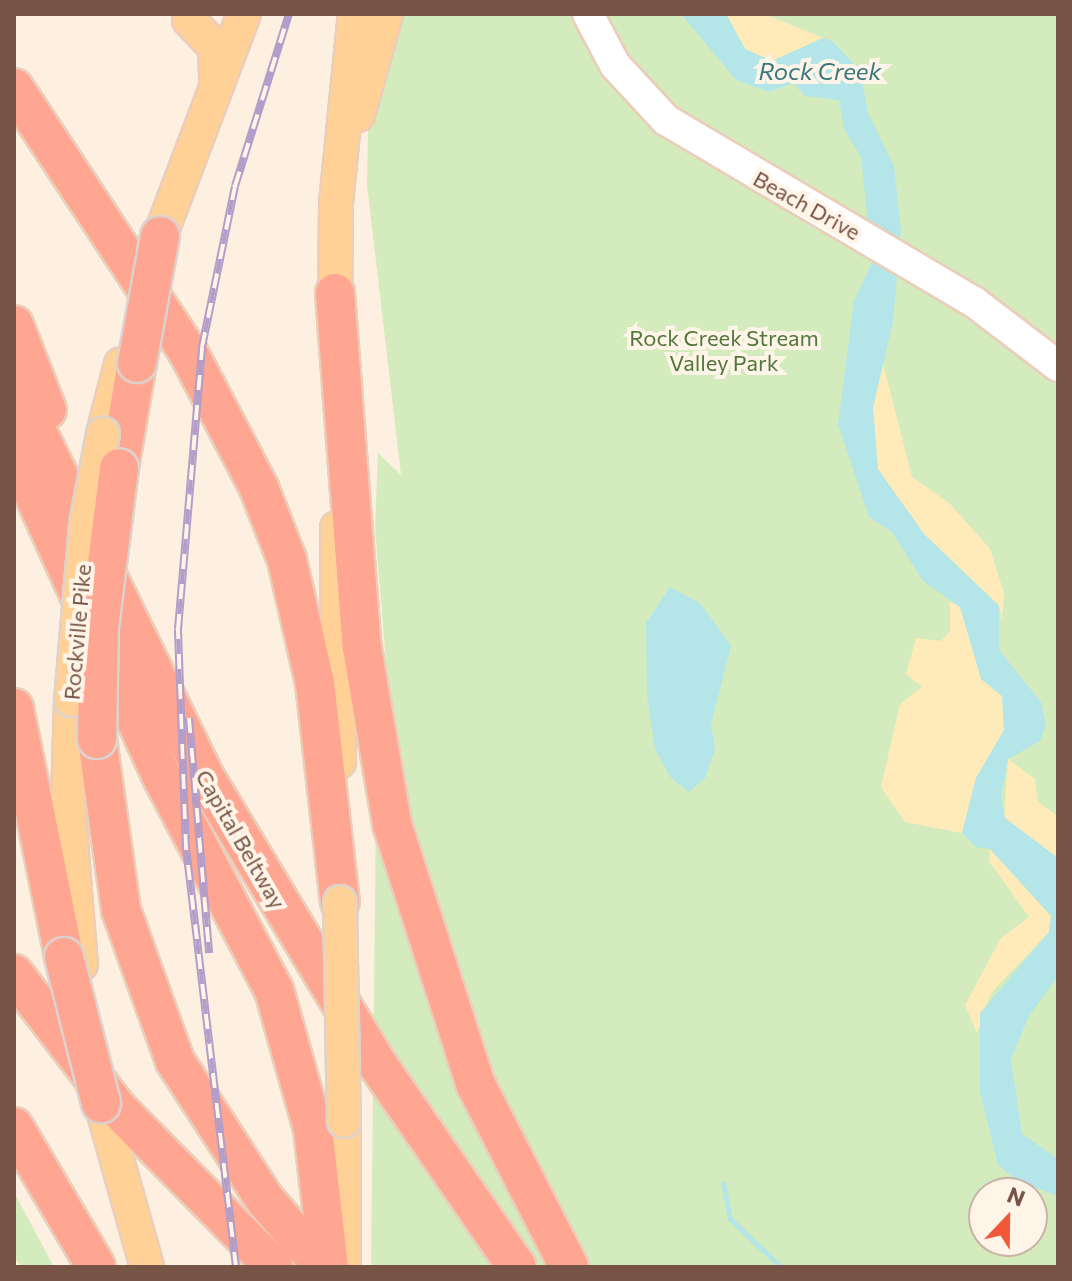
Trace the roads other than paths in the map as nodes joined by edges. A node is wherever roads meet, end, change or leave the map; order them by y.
1 (229, 14) edge
2 (244, 14) edge
3 (355, 14) edge
4 (386, 14) edge
5 (588, 14) edge
6 (14, 88) edge
7 (215, 90) junction
8 (336, 203) junction
9 (160, 236) joint
10 (335, 293) junction
11 (14, 325) edge
12 (132, 354) junction
13 (1058, 366) edge
14 (14, 384) edge
15 (14, 451) edge
16 (136, 636) junction
17 (14, 708) edge
18 (340, 902) junction
19 (73, 969) junction
20 (14, 974) edge
21 (101, 1103) joint
22 (14, 1127) edge
23 (334, 1213) junction
24 (96, 1267) edge
25 (147, 1267) edge
26 (274, 1267) edge
27 (323, 1267) edge
28 (329, 1267) edge
29 (344, 1267) edge
30 (517, 1267) edge
31 (569, 1267) edge

1 - 7 main road
2 - 7 main road
3 - 8 main road
4 - 8 main road
5 - 13 street, Beach Drive
6 - 18 highway
7 - 9 main road
8 - 10 main road
9 - 12 highway, bridge
10 - 18 main road
10 - 31 highway
11 - 16 highway
12 - 19 main road, Rockville Pike, bridge
12 - 27 highway, bridge
14 - 16 highway, Capital Beltway
15 - 23 highway
16 - 30 highway, Capital Beltway
17 - 19 highway
18 - 23 main road, bridge
19 - 21 highway, bridge
20 - 26 highway
21 - 25 main road
22 - 24 highway
23 - 28 highway
23 - 29 main road

